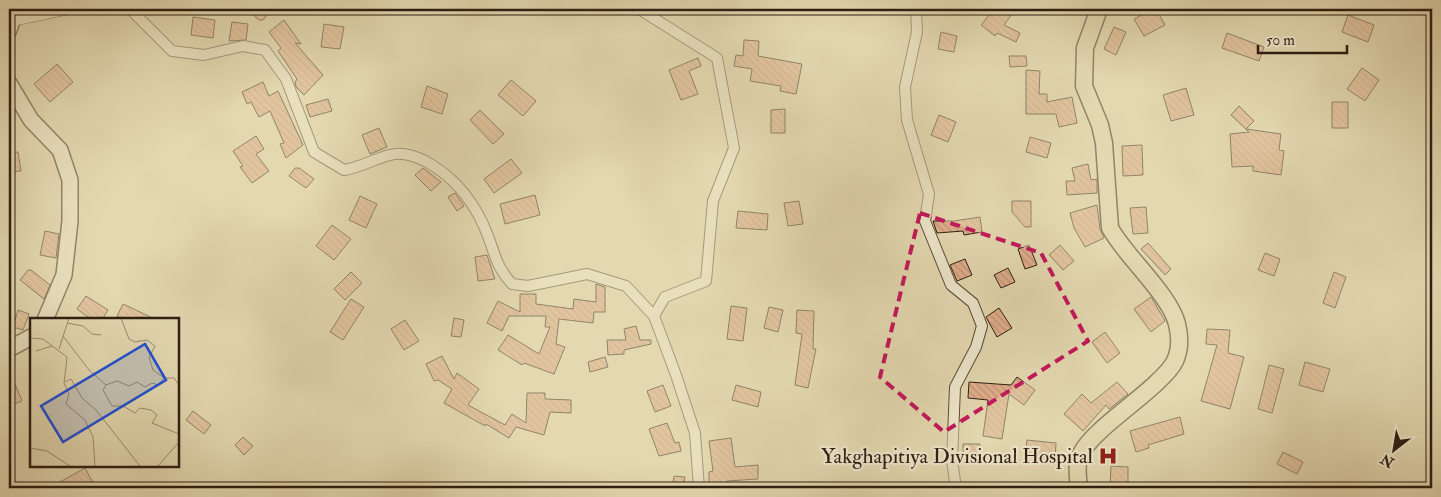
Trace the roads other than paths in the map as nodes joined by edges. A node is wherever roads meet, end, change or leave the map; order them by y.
1 (68, 9) edge
2 (130, 9) edge
3 (638, 9) edge
4 (916, 9) edge
5 (1099, 9) edge
6 (10, 24) edge
7 (9, 82) edge
8 (654, 316) junction
9 (46, 318) edge
10 (30, 338) edge
11 (9, 349) edge
12 (699, 488) edge
13 (956, 488) edge
14 (1079, 488) edge

1 - 6 street
2 - 8 street
3 - 8 street
4 - 13 street
5 - 14 main road
7 - 9 street
8 - 12 street
10 - 11 street

